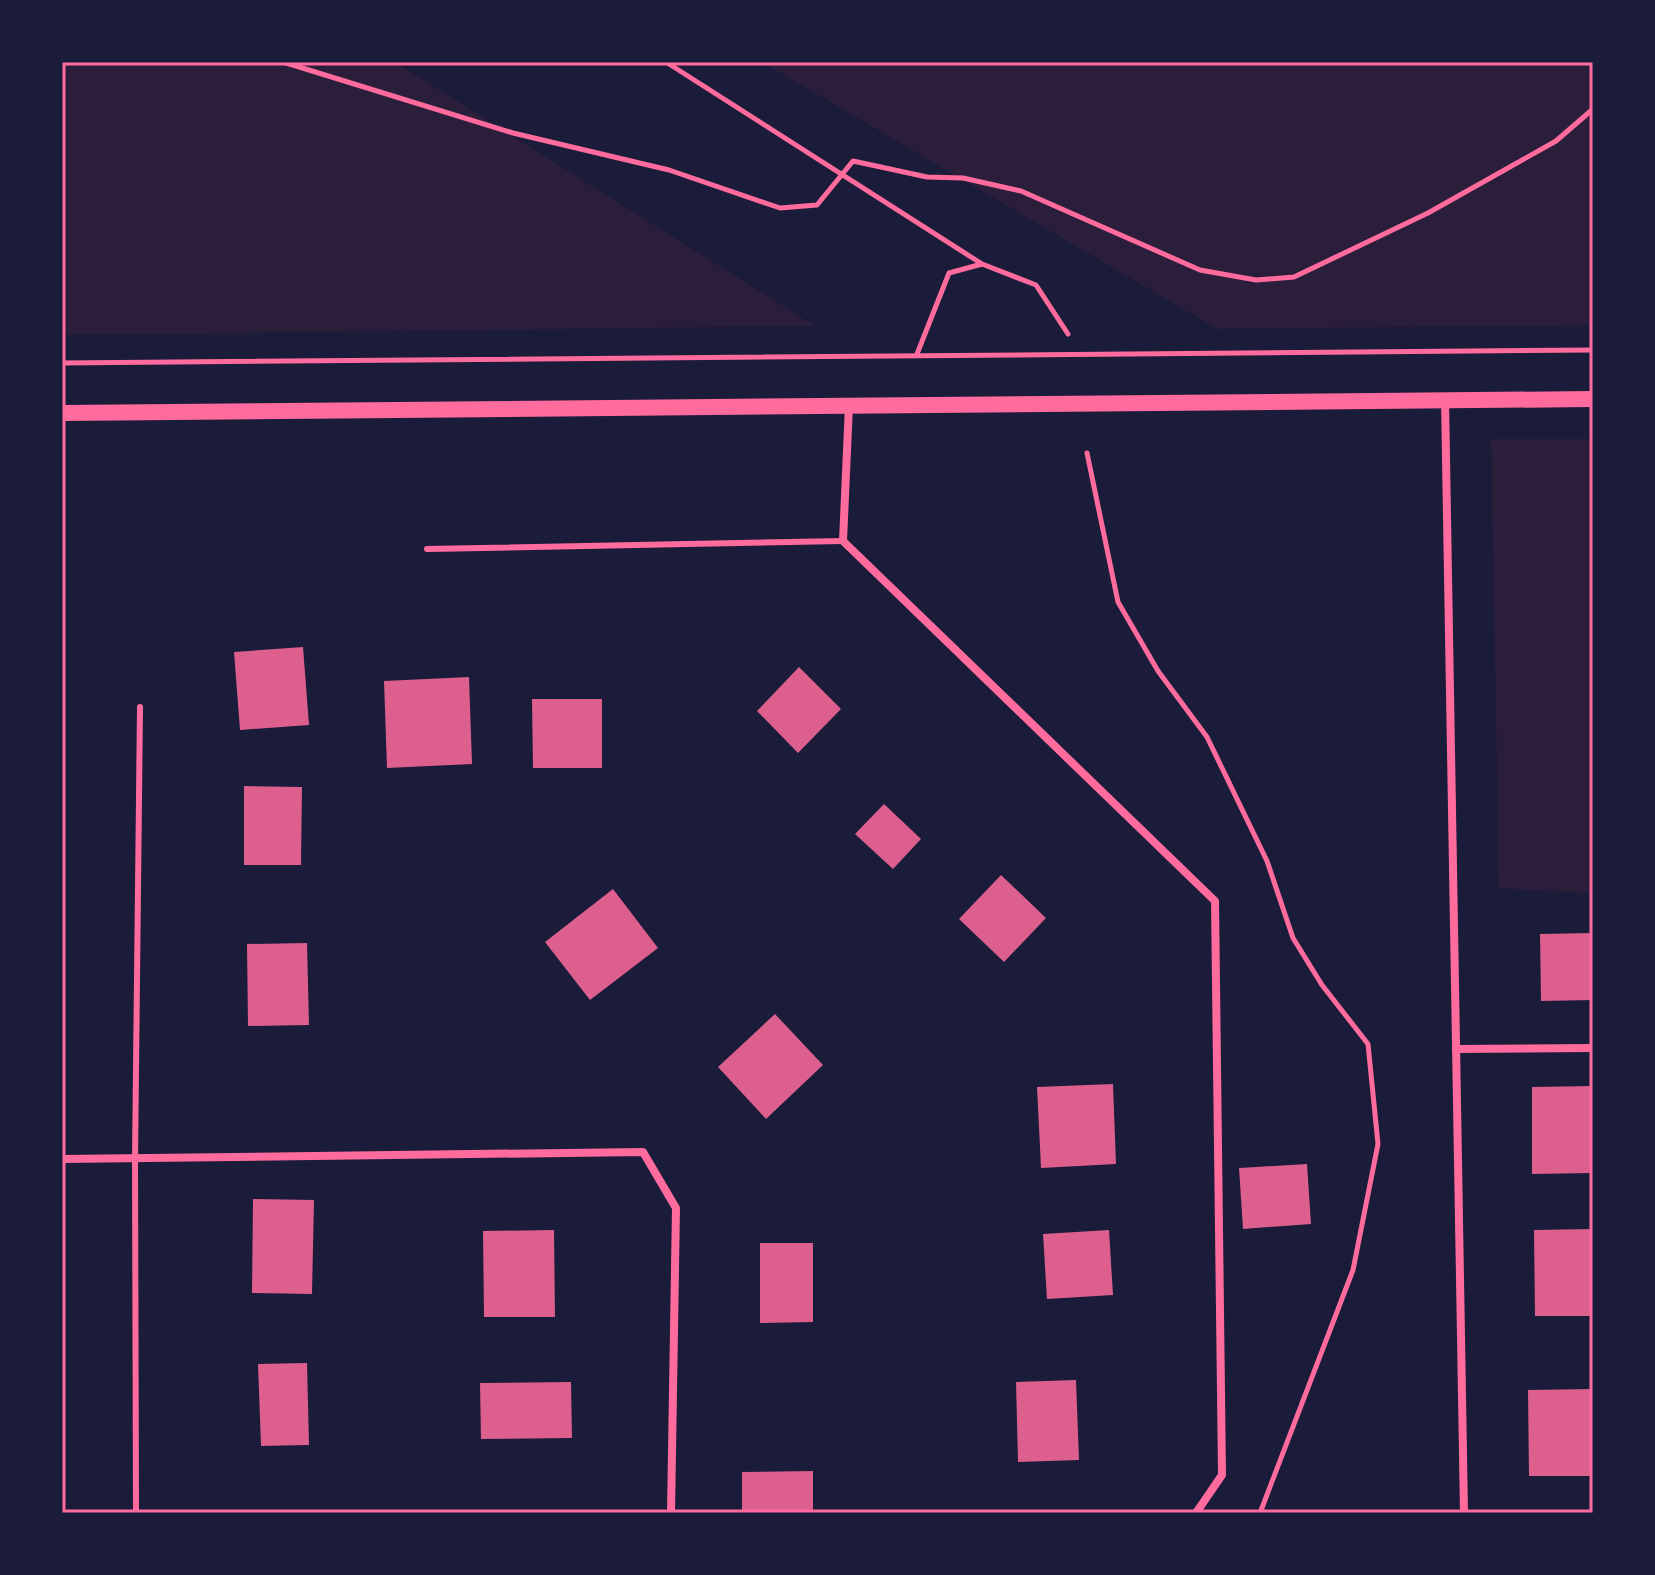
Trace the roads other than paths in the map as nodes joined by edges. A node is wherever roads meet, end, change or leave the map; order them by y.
1 (1445, 399) junction
2 (1593, 399) edge
3 (849, 404) junction
4 (62, 413) edge
5 (843, 541) junction
6 (427, 549) dead end
7 (140, 707) dead end
8 (1593, 1048) edge
9 (1456, 1049) junction
10 (62, 1159) edge
11 (135, 1160) junction
12 (136, 1513) edge
13 (671, 1513) edge
14 (1196, 1513) edge
15 (1464, 1513) edge

1 - 2 main road
1 - 3 main road
1 - 9 street
3 - 4 main road
3 - 5 street
5 - 6 lane
5 - 14 street
7 - 11 lane
8 - 9 street
9 - 15 street
10 - 11 street
11 - 12 lane
11 - 13 street

